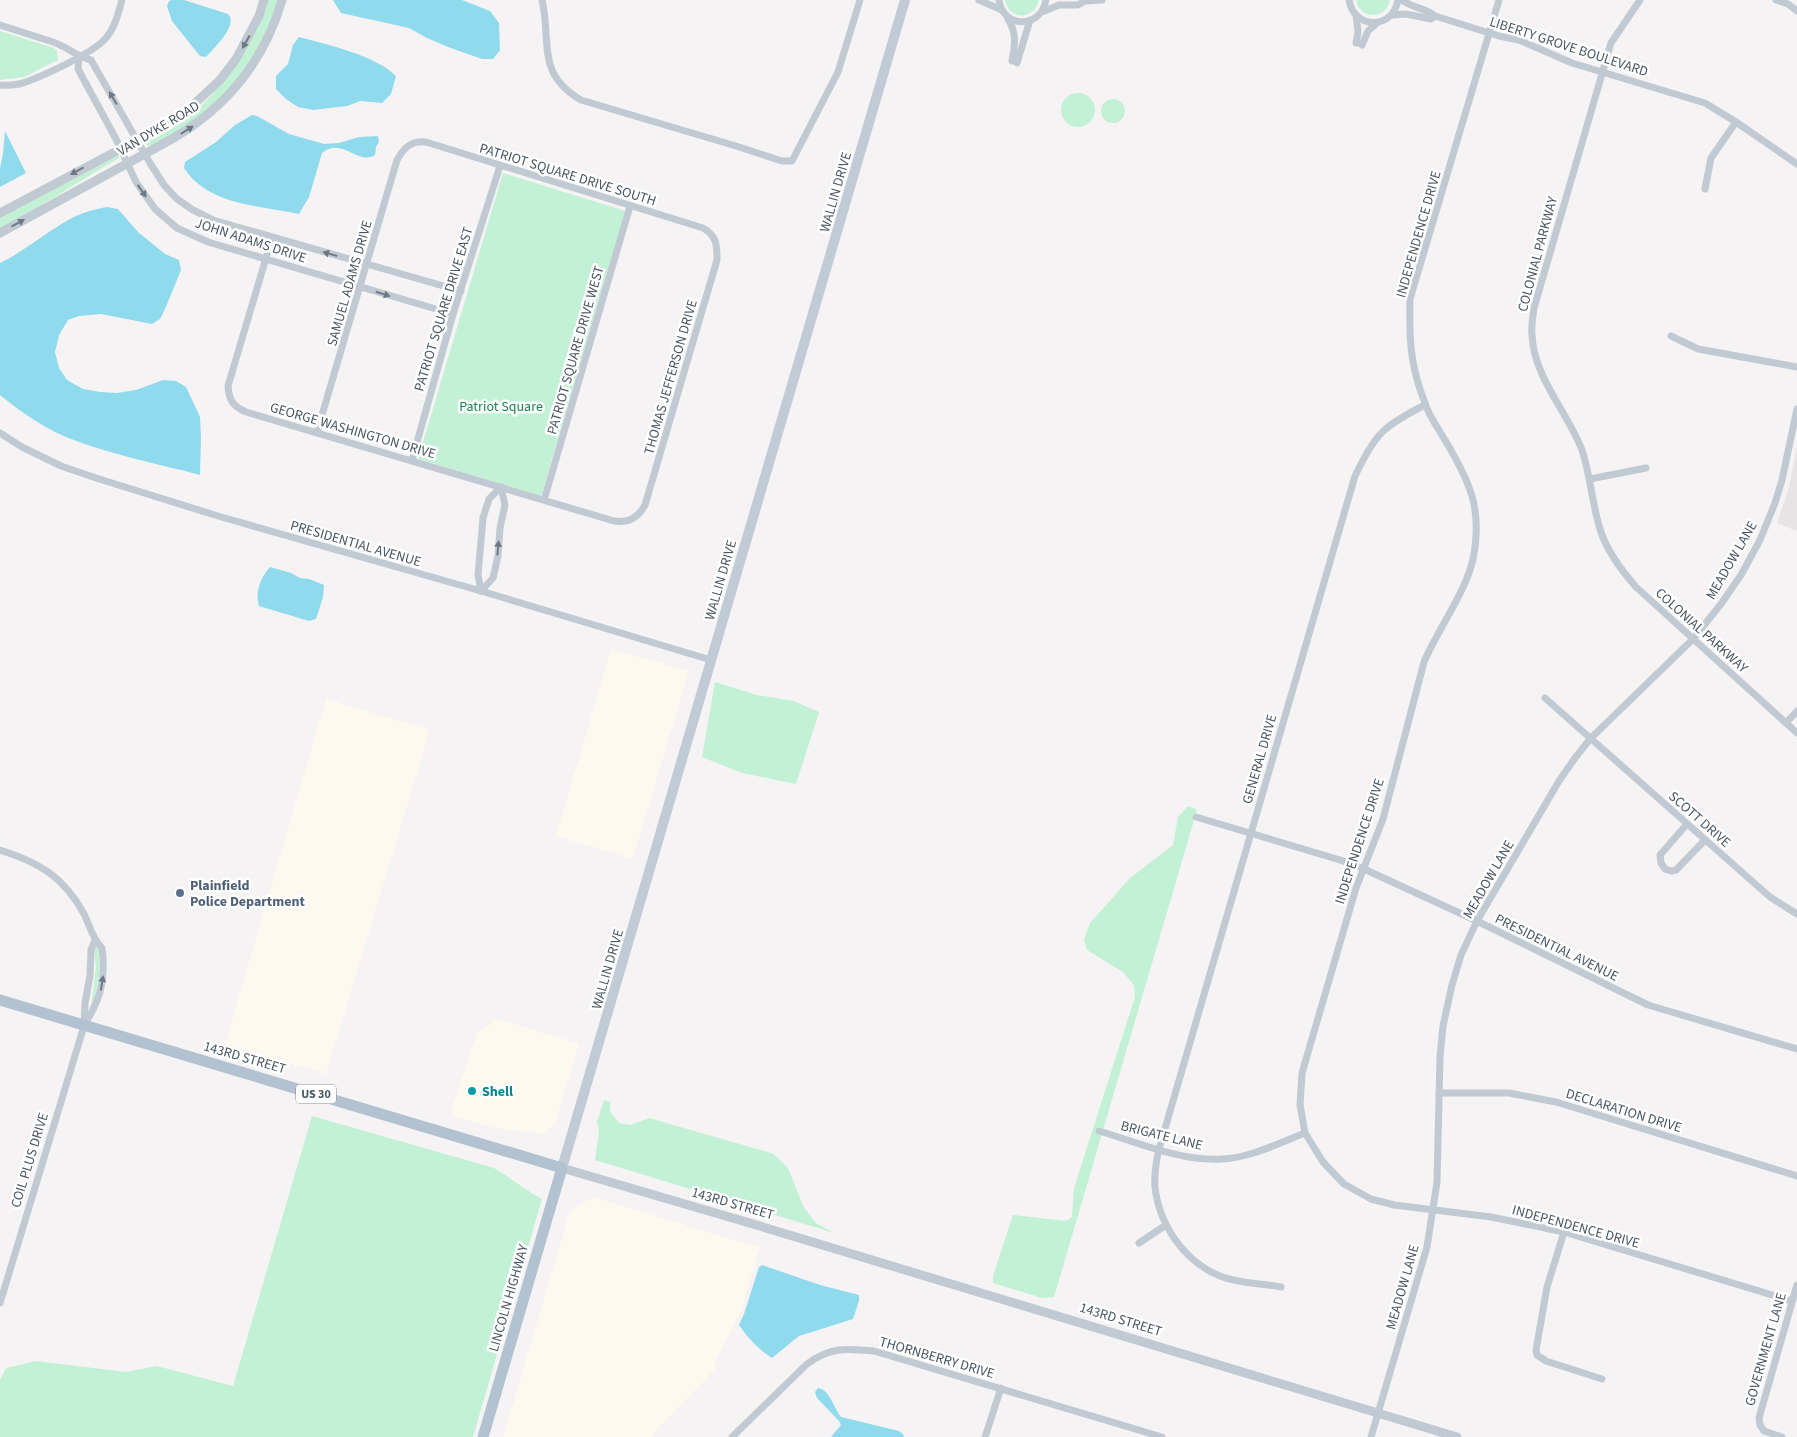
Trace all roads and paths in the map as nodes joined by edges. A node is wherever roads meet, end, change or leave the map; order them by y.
1 (122, 0) edge
2 (264, 0) edge
3 (282, 0) edge
4 (542, 0) edge
5 (860, 0) edge
6 (905, 0) edge
7 (979, 0) edge
8 (999, 0) edge
9 (1046, 0) edge
10 (1084, 0) edge
11 (1102, 0) edge
12 (1398, 0) edge
13 (1402, 0) edge
14 (1499, 0) edge
15 (1640, 0) edge
16 (1776, 0) edge
17 (1348, 1) edge
18 (1797, 11) edge
19 (1041, 12) junction
20 (1004, 13) junction
21 (1356, 15) junction
22 (1392, 15) junction
23 (1435, 16) junction
24 (1030, 20) junction
25 (1377, 22) junction
26 (0, 26) edge
27 (1490, 33) junction
28 (79, 57) junction
29 (1602, 72) junction
30 (0, 85) edge
31 (1736, 122) junction
32 (138, 140) junction
33 (410, 144) joint
34 (120, 148) junction
35 (145, 153) junction
36 (127, 163) junction
37 (1797, 164) edge
38 (500, 166) junction
39 (1705, 189) dead end
40 (630, 206) junction
41 (0, 213) edge
42 (0, 233) edge
43 (272, 238) junction
44 (716, 239) joint
45 (266, 260) junction
46 (367, 266) junction
47 (361, 287) junction
48 (461, 291) junction
49 (454, 314) junction
50 (1671, 336) dead end
51 (1797, 367) edge
52 (1425, 405) junction
53 (1797, 409) edge
54 (317, 432) junction
55 (0, 433) edge
56 (412, 460) junction
57 (1646, 468) dead end
58 (1590, 479) junction
59 (501, 487) junction
60 (544, 500) junction
61 (634, 519) joint
62 (481, 591) junction
63 (1693, 639) junction
64 (711, 660) junction
65 (1545, 698) dead end
66 (1797, 711) edge
67 (1786, 723) junction
68 (1797, 733) edge
69 (1590, 739) junction
70 (1196, 817) dead end
71 (1687, 824) junction
72 (1250, 834) junction
73 (1705, 840) junction
74 (0, 850) edge
75 (1364, 869) junction
76 (1797, 914) edge
77 (1477, 921) junction
78 (94, 940) junction
79 (0, 1000) edge
80 (84, 1026) junction
81 (1797, 1049) edge
82 (1439, 1093) junction
83 (1099, 1131) dead end
84 (1306, 1134) junction
85 (1158, 1149) junction
86 (562, 1168) junction
87 (1797, 1176) edge
88 (1434, 1210) junction
89 (1166, 1225) junction
90 (1564, 1232) junction
91 (1139, 1243) dead end
92 (1797, 1284) edge
93 (1281, 1287) dead end
94 (1792, 1301) junction
95 (0, 1302) edge
96 (1602, 1379) dead end
97 (1001, 1388) junction
98 (1378, 1413) junction
99 (483, 1437) edge
100 (732, 1437) edge
101 (985, 1437) edge
102 (1162, 1437) edge
103 (1371, 1437) edge
104 (1457, 1437) edge
105 (1782, 1437) edge

1 - 28 street
2 -> 32 street, VAN DYKE ROAD
35 -> 3 street, VAN DYKE ROAD
4 - 5 street
6 - 64 main road, WALLIN DRIVE
7 - 20 street
8 - 20 street
9 - 19 street
10 - 11 street
10 - 19 street
12 - 22 street
13 - 23 street, LIBERTY GROVE BOULEVARD
14 - 27 street, INDEPENDENCE DRIVE
15 - 29 street, COLONIAL PARKWAY
16 - 18 street
17 - 21 street
19 - 24 street
20 - 24 street
20 - 24 street
21 - 25 street
21 - 25 street
22 - 23 street, LIBERTY GROVE BOULEVARD
22 - 25 street
23 - 27 street, LIBERTY GROVE BOULEVARD
26 - 28 street, JOHN ADAMS DRIVE
27 - 29 street, LIBERTY GROVE BOULEVARD
27 - 52 street, INDEPENDENCE DRIVE
28 - 30 street
32 -> 28 street, JOHN ADAMS DRIVE
28 - 34 street, JOHN ADAMS DRIVE
29 - 31 street, LIBERTY GROVE BOULEVARD
29 - 58 street, COLONIAL PARKWAY
31 - 37 street, LIBERTY GROVE BOULEVARD
31 - 39 street
32 - 34 street, VAN DYKE ROAD
32 - 35 street, JOHN ADAMS DRIVE
33 - 38 street, PATRIOT SQUARE DRIVE SOUTH
33 - 46 street, SAMUEL ADAMS DRIVE
34 - 36 street, JOHN ADAMS DRIVE
34 -> 41 street, VAN DYKE ROAD
35 - 36 street, VAN DYKE ROAD
35 - 43 street, JOHN ADAMS DRIVE
42 -> 36 street, VAN DYKE ROAD
36 -> 45 street, JOHN ADAMS DRIVE
38 - 40 street, PATRIOT SQUARE DRIVE SOUTH
38 - 48 street, PATRIOT SQUARE DRIVE EAST
40 - 44 street, PATRIOT SQUARE DRIVE SOUTH
40 - 60 street, PATRIOT SQUARE DRIVE WEST
43 - 45 street, GEORGE WASHINGTON DRIVE
46 -> 43 street, JOHN ADAMS DRIVE
44 - 61 street, THOMAS JEFFERSON DRIVE
45 - 47 street, JOHN ADAMS DRIVE
45 - 54 street, GEORGE WASHINGTON DRIVE
46 - 47 street, SAMUEL ADAMS DRIVE
46 - 48 street, JOHN ADAMS DRIVE
47 -> 49 street, JOHN ADAMS DRIVE
47 - 54 street, SAMUEL ADAMS DRIVE
48 - 49 street, PATRIOT SQUARE DRIVE EAST
49 - 56 street, PATRIOT SQUARE DRIVE EAST
50 - 51 street
52 - 72 street, GENERAL DRIVE
52 - 75 street, INDEPENDENCE DRIVE
53 - 63 street, MEADOW LANE
54 - 56 street, GEORGE WASHINGTON DRIVE
55 - 62 street, PRESIDENTIAL AVENUE
56 - 59 street, GEORGE WASHINGTON DRIVE
57 - 58 street
58 - 63 street, COLONIAL PARKWAY
59 - 60 street, GEORGE WASHINGTON DRIVE
62 -> 59 street
59 - 62 street
60 - 61 street, GEORGE WASHINGTON DRIVE
62 - 64 street, PRESIDENTIAL AVENUE
63 - 67 street, COLONIAL PARKWAY
63 - 69 street, MEADOW LANE
64 - 86 main road, WALLIN DRIVE
65 - 69 street, SCOTT DRIVE
66 - 67 street
67 - 68 street, COLONIAL PARKWAY
69 - 71 street, SCOTT DRIVE
69 - 77 street, MEADOW LANE
70 - 72 street, PRESIDENTIAL AVENUE
71 - 73 street, SCOTT DRIVE
71 - 73 street
72 - 75 street, PRESIDENTIAL AVENUE
72 - 85 street, GENERAL DRIVE
73 - 76 street, SCOTT DRIVE
74 - 78 street, COIL PLUS DRIVE
75 - 77 street, PRESIDENTIAL AVENUE
75 - 84 street, INDEPENDENCE DRIVE
77 - 81 street, PRESIDENTIAL AVENUE
77 - 82 street, MEADOW LANE
78 - 80 street, COIL PLUS DRIVE
80 -> 78 street, COIL PLUS DRIVE
79 - 80 main road, 143RD STREET / US 30
80 - 86 main road, 143RD STREET / US 30
80 - 95 street, COIL PLUS DRIVE
82 - 87 street, DECLARATION DRIVE
82 - 88 street, MEADOW LANE
83 - 85 street, BRIGATE LANE
84 - 85 street, BRIGATE LANE
84 - 88 street, INDEPENDENCE DRIVE
85 - 89 street, GENERAL DRIVE
86 - 98 street, 143RD STREET
86 - 99 main road, LINCOLN HIGHWAY
88 - 90 street, INDEPENDENCE DRIVE
88 - 98 street, MEADOW LANE
89 - 91 street
89 - 93 street, GENERAL DRIVE
90 - 94 street, INDEPENDENCE DRIVE
90 - 96 street
92 - 94 street, GOVERNMENT LANE
94 - 105 street, GOVERNMENT LANE
97 - 100 street, THORNBERRY DRIVE
97 - 101 street
97 - 102 street, THORNBERRY DRIVE
98 - 103 street, MEADOW LANE
98 - 104 street, 143RD STREET

